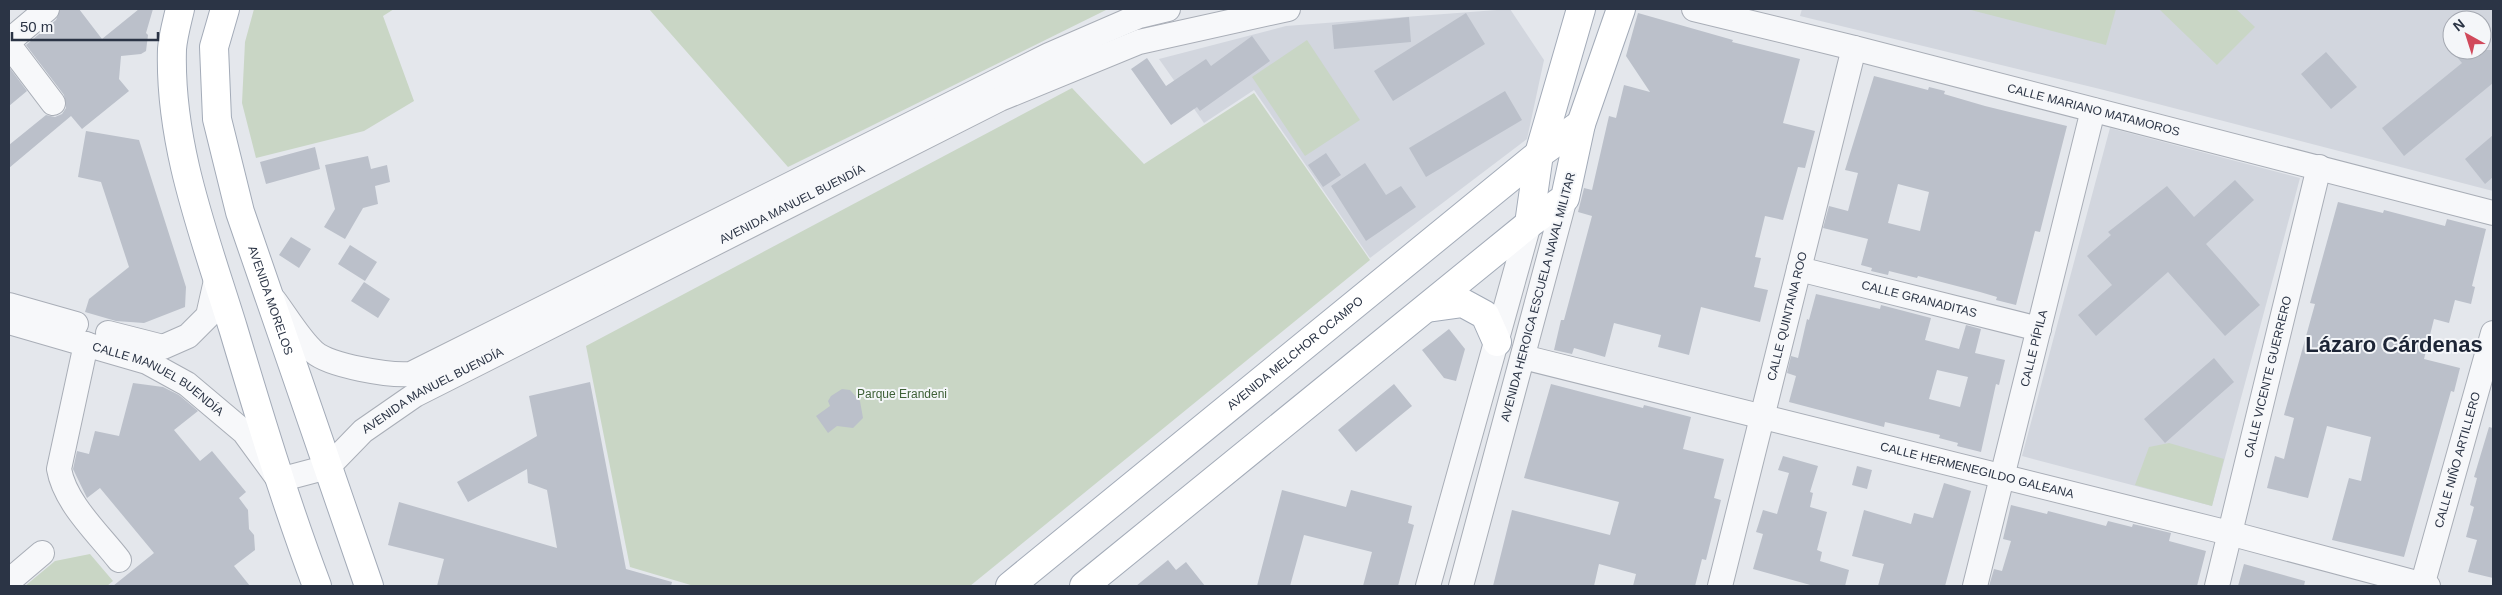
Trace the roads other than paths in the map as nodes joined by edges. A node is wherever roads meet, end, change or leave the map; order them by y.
1 (47, 9) edge
2 (180, 9) edge
3 (225, 9) edge
4 (1168, 9) edge
5 (1288, 9) edge
6 (1581, 9) edge
7 (1621, 9) edge
8 (1694, 9) edge
9 (9, 41) edge
10 (9, 46) edge
11 (1854, 48) junction
12 (53, 103) dead end
13 (2093, 110) junction
14 (1581, 124) junction
15 (1539, 154) junction
16 (2319, 167) junction
17 (1566, 198) junction
18 (2493, 213) edge
19 (1529, 224) junction
20 (1799, 269) junction
21 (217, 276) junction
22 (264, 286) junction
23 (9, 305) edge
24 (1427, 308) junction
25 (9, 322) edge
26 (2039, 329) junction
27 (2493, 332) edge
28 (1497, 342) junction
29 (86, 344) junction
30 (1523, 356) junction
31 (1762, 417) junction
32 (328, 467) junction
33 (2002, 476) junction
34 (279, 480) junction
35 (2229, 533) junction
36 (42, 553) dead end
37 (119, 560) dead end
38 (10, 578) edge
39 (317, 586) edge
40 (368, 586) edge
41 (1010, 586) edge
42 (1084, 586) edge
43 (1428, 586) edge
44 (1461, 586) edge
45 (1720, 586) edge
46 (1975, 586) edge
47 (2217, 586) edge
48 (2424, 586) edge

1 - 9 street
2 - 21 main road
3 - 22 main road, AVENIDA MORELOS
4 - 22 street, AVENIDA MANUEL BUENDÍA
5 - 32 street, AVENIDA MANUEL BUENDÍA
6 - 15 main road
7 - 14 main road, AVENIDA HEROICA ESCUELA NAVAL MILITAR
8 - 11 street, CALLE MARIANO MATAMOROS
10 - 12 street
11 - 13 street, CALLE MARIANO MATAMOROS
11 - 20 street, CALLE QUINTANA ROO
13 - 16 street, CALLE MARIANO MATAMOROS
13 - 26 street, CALLE PÍPILA
14 - 15 main road, AVENIDA MELCHOR OCAMPO
14 - 17 main road, AVENIDA HEROICA ESCUELA NAVAL MILITAR
15 - 19 main road
15 - 41 main road, AVENIDA MELCHOR OCAMPO
16 - 18 street, CALLE MARIANO MATAMOROS
16 - 35 street, CALLE VICENTE GUERRERO
17 - 19 main road
17 - 30 street, AVENIDA HEROICA ESCUELA NAVAL MILITAR
19 - 24 main road
19 - 28 street
20 - 26 street, CALLE GRANADITAS
20 - 31 street, CALLE QUINTANA ROO
21 - 23 street, CALLE MANUEL BUENDÍA
21 - 34 main road
22 - 32 main road, AVENIDA MORELOS
24 - 28 main road
24 - 42 main road
25 - 29 street, CALLE MANUEL BUENDÍA
26 - 33 street, CALLE PÍPILA
27 - 48 street, CALLE NIÑO ARTILLERO
28 - 43 street
29 - 34 street, CALLE MANUEL BUENDÍA
29 - 37 street
30 - 31 street, CALLE HERMENEGILDO GALEANA
30 - 44 street, AVENIDA HEROICA ESCUELA NAVAL MILITAR
31 - 33 street, CALLE HERMENEGILDO GALEANA
31 - 45 street, CALLE QUINTANA ROO
32 - 34 street
32 - 40 main road, AVENIDA MORELOS
33 - 35 street, CALLE HERMENEGILDO GALEANA
33 - 46 street, CALLE PÍPILA
34 - 39 main road
35 - 47 street, CALLE VICENTE GUERRERO
35 - 48 street, CALLE HERMENEGILDO GALEANA
36 - 38 street

